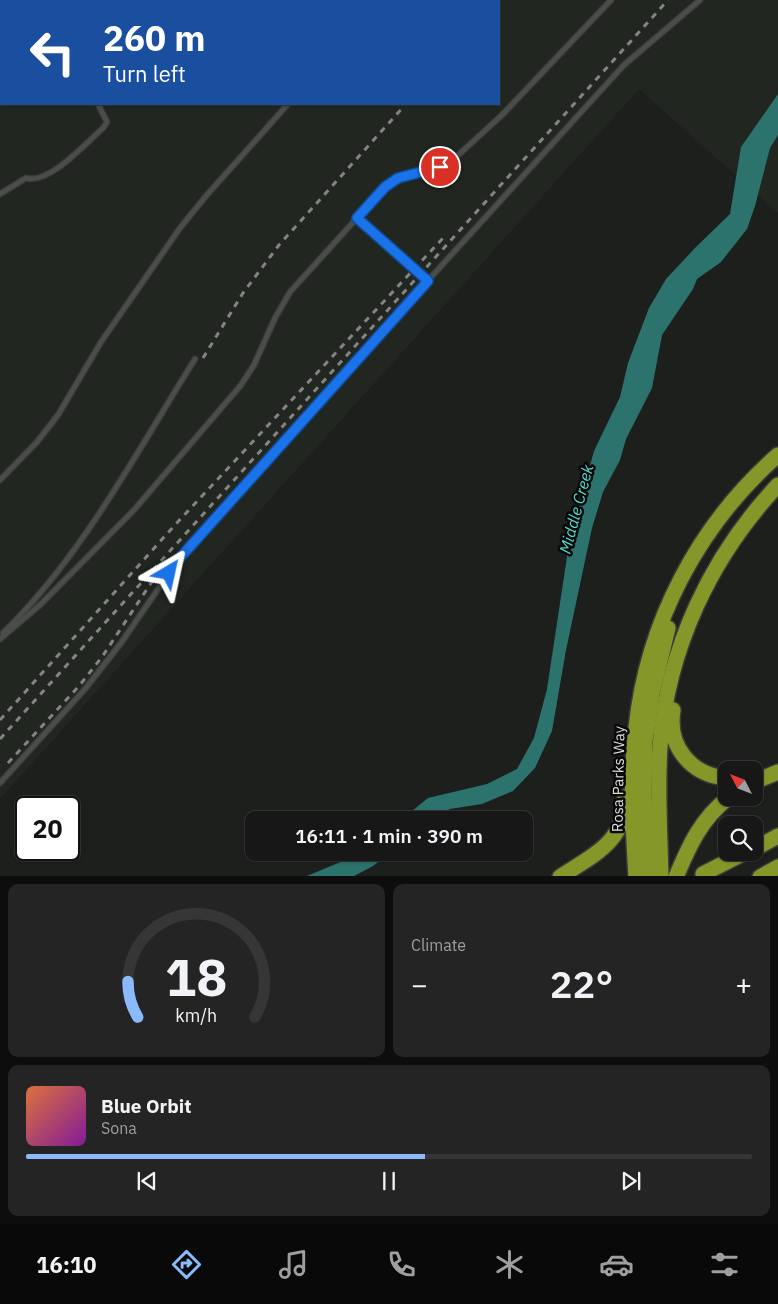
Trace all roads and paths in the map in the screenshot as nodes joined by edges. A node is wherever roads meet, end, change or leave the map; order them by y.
1 (611, 0) edge
2 (700, 0) edge
3 (98, 105) edge
4 (287, 105) edge
5 (0, 194) edge
6 (357, 218) junction
7 (428, 281) junction
8 (195, 359) dead end
9 (778, 455) edge
10 (0, 480) edge
11 (778, 484) edge
12 (679, 581) junction
13 (695, 609) junction
14 (0, 638) edge
15 (641, 695) junction
16 (778, 766) edge
17 (763, 770) edge
18 (778, 772) edge
19 (718, 776) edge
20 (763, 778) edge
21 (0, 783) edge
22 (720, 806) edge
23 (778, 836) edge
24 (763, 844) edge
25 (728, 861) edge
26 (778, 867) edge
27 (652, 874) edge
28 (703, 874) dead end
29 (560, 876) edge
30 (676, 876) edge
31 (760, 876) edge

1 - 6 lane
2 - 7 lane
3 - 5 lane
4 - 10 lane
6 - 7 lane
6 - 14 lane
7 - 21 lane
8 - 14 lane
9 - 12 highway, Rosa Parks Way
11 - 13 highway
12 - 15 highway, Rosa Parks Way
12 - 27 highway
13 - 19 highway
13 - 27 highway
15 - 27 highway, Rosa Parks Way
15 - 29 highway
16 - 17 highway
18 - 20 highway
22 - 30 highway
23 - 24 highway
25 - 28 highway
26 - 31 highway

